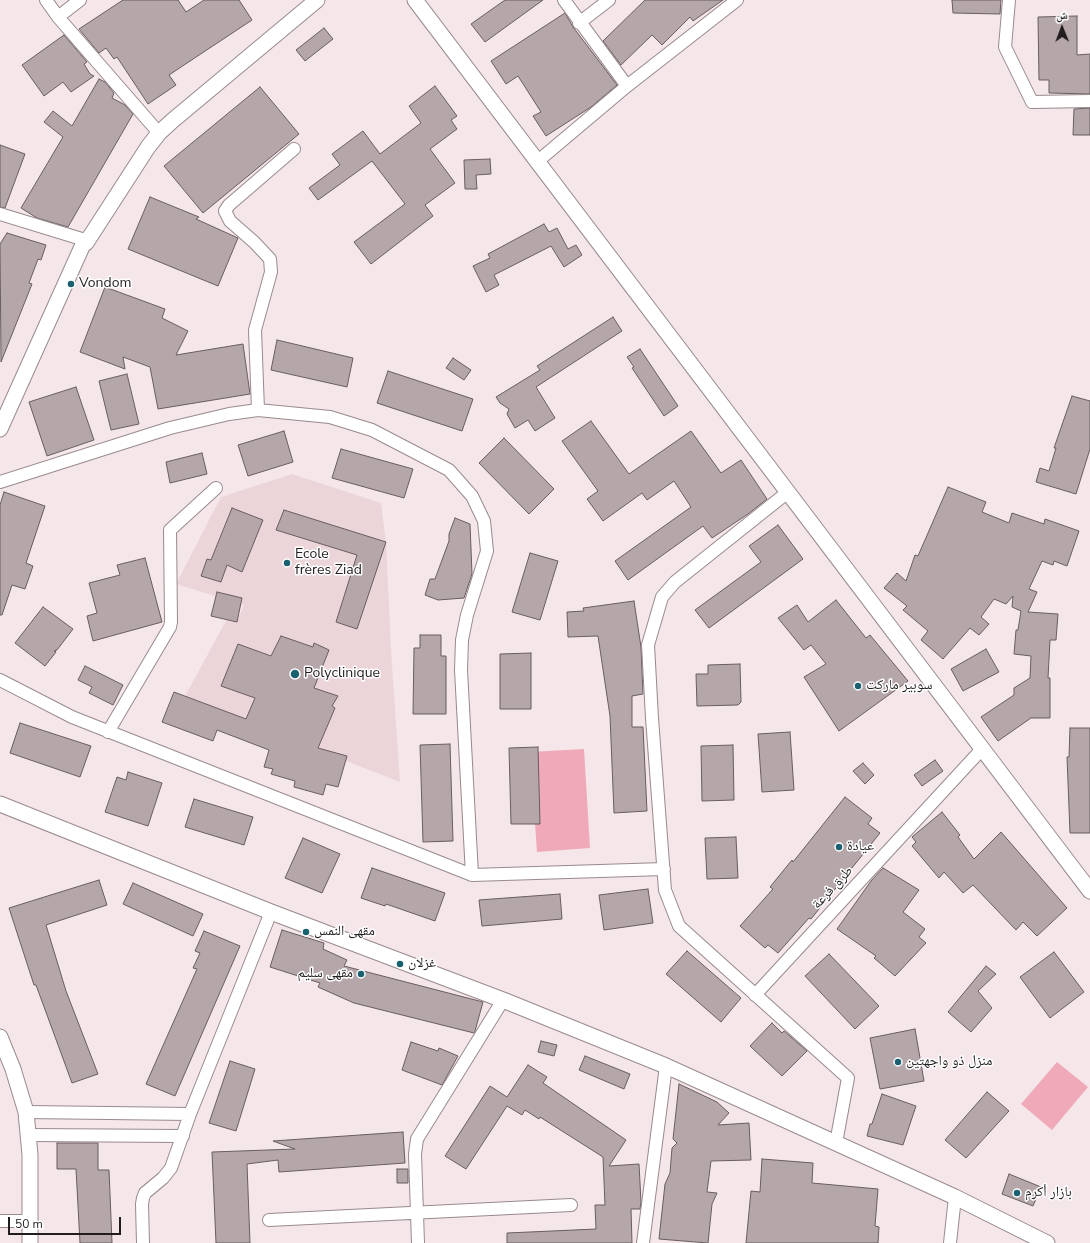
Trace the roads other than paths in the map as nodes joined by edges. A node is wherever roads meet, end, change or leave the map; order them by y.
1 (46, 0) edge
2 (80, 0) edge
3 (317, 0) edge
4 (415, 0) edge
5 (564, 0) edge
6 (609, 0) edge
7 (737, 0) edge
8 (1009, 0) edge
9 (58, 17) junction
10 (579, 23) junction
11 (627, 86) junction
12 (1090, 101) edge
13 (159, 133) junction
14 (294, 149) dead end
15 (538, 161) junction
16 (0, 214) edge
17 (85, 240) junction
18 (258, 410) junction
19 (0, 429) edge
20 (0, 482) edge
21 (216, 488) dead end
22 (788, 492) junction
23 (0, 680) edge
24 (108, 732) junction
25 (982, 749) junction
26 (0, 804) edge
27 (664, 869) junction
28 (472, 875) junction
29 (1090, 891) edge
30 (271, 912) junction
31 (755, 995) junction
32 (503, 1000) junction
33 (0, 1037) edge
34 (666, 1066) junction
35 (26, 1112) junction
36 (190, 1114) junction
37 (28, 1135) junction
38 (183, 1136) junction
39 (836, 1143) junction
40 (956, 1197) junction
41 (571, 1205) dead end
42 (417, 1212) junction
43 (269, 1220) dead end
44 (0, 1221) edge
45 (30, 1222) junction
46 (30, 1243) edge
47 (143, 1243) edge
48 (418, 1243) edge
49 (643, 1243) edge
50 (950, 1243) edge
51 (1047, 1243) edge

1 - 9 street
2 - 9 street
3 - 13 street
4 - 15 street
5 - 10 street
6 - 10 street
7 - 11 street
8 - 12 street
9 - 13 street
10 - 11 street
11 - 15 street
13 - 17 street
14 - 18 street
15 - 22 street
16 - 17 street
17 - 19 street
18 - 20 street
18 - 28 street
21 - 24 street
22 - 25 street
22 - 27 street
23 - 24 street
24 - 28 street
25 - 29 street
25 - 31 street, طرق فرعة
26 - 30 street
27 - 28 street
27 - 31 street
30 - 32 street
30 - 36 street
31 - 39 street
32 - 34 street
32 - 42 street
33 - 35 street
34 - 39 street
34 - 49 street
35 - 36 street
35 - 37 street
36 - 38 street
37 - 38 street
37 - 45 street
38 - 47 street
39 - 40 street
40 - 50 street
40 - 51 street
41 - 42 street
42 - 43 street
42 - 48 street
44 - 45 street
45 - 46 street

